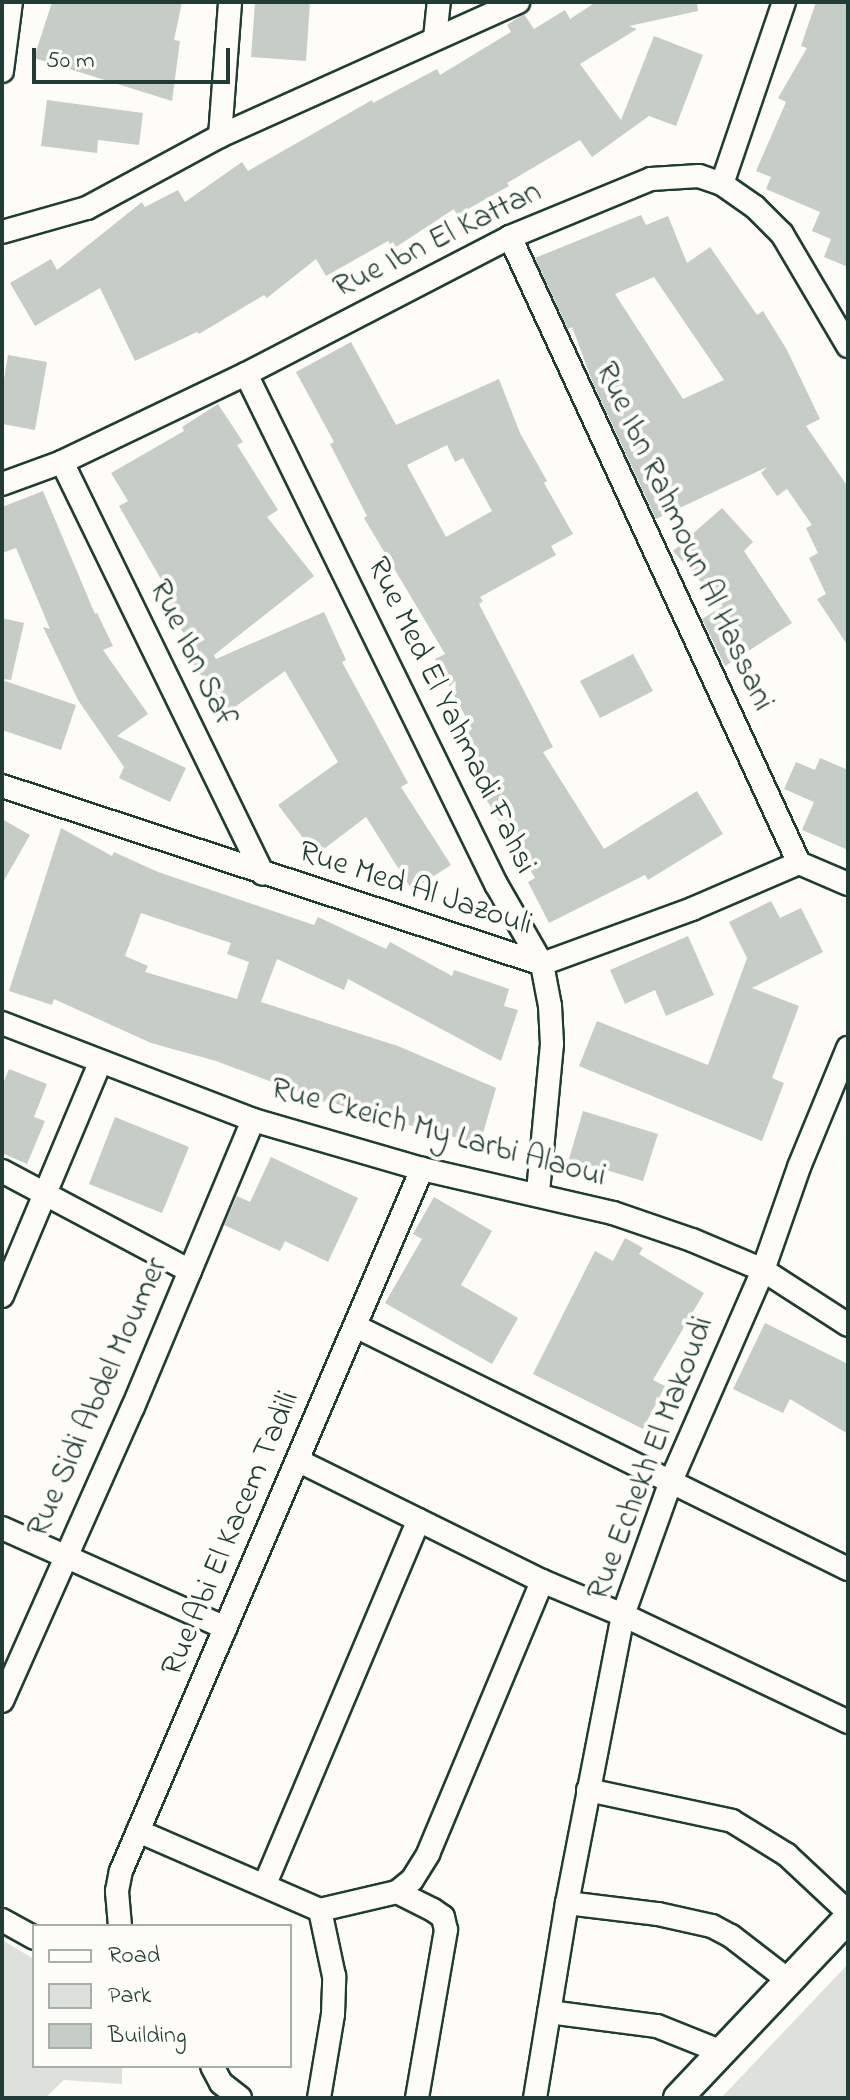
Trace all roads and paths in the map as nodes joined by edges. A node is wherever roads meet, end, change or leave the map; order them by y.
1 (11, 2) edge
2 (230, 2) edge
3 (439, 2) edge
4 (518, 2) edge
5 (784, 2) edge
6 (435, 38) junction
7 (2, 71) edge
8 (220, 136) junction
9 (722, 184) junction
10 (2, 232) edge
11 (510, 237) junction
12 (848, 346) edge
13 (246, 374) junction
14 (62, 462) junction
15 (2, 484) edge
16 (2, 786) edge
17 (799, 863) junction
18 (263, 874) junction
19 (848, 884) edge
20 (542, 964) junction
21 (2, 1023) edge
22 (848, 1048) edge
23 (100, 1063) junction
24 (253, 1120) junction
25 (422, 1169) junction
26 (2, 1171) edge
27 (46, 1192) junction
28 (538, 1193) junction
29 (763, 1270) junction
30 (190, 1271) junction
31 (2, 1296) edge
32 (848, 1325) edge
33 (357, 1327) junction
34 (299, 1461) junction
35 (671, 1481) junction
36 (419, 1520) junction
37 (2, 1528) edge
38 (65, 1556) junction
39 (848, 1569) edge
40 (542, 1581) junction
41 (623, 1615) junction
42 (226, 1628) junction
43 (2, 1701) edge
44 (848, 1722) edge
45 (588, 1790) junction
46 (138, 1831) junction
47 (265, 1884) junction
48 (397, 1892) junction
49 (567, 1903) junction
50 (320, 1910) junction
51 (848, 1912) edge
52 (848, 1918) edge
53 (2, 1920) edge
54 (120, 1924) edge
55 (32, 1937) edge
56 (788, 1980) junction
57 (549, 2012) junction
58 (722, 2052) junction
59 (215, 2082) edge
60 (240, 2098) edge
61 (319, 2098) edge
62 (417, 2098) edge
63 (535, 2098) edge
64 (678, 2098) edge

1 - 7 street
2 - 8 street
3 - 6 street
4 - 6 street
5 - 9 street
6 - 8 street
8 - 10 street
9 - 11 street, Rue Ibn El Kattan
9 - 12 street, Rue Ibn El Kattan
11 - 13 street, Rue Ibn El Kattan
11 - 17 street, Rue Ibn Rahmoun Al Hassani
13 - 14 street, Rue Ibn El Kattan
13 - 20 street, Rue Med El Yahmadi Fahsi
14 - 15 street, Rue Ibn El Kattan
14 - 18 street, Rue Ibn Saf
16 - 18 street, Rue Med Al Jazouli
17 - 19 street
17 - 20 street, Rue Med Al Jazouli
18 - 20 street, Rue Med Al Jazouli
20 - 28 street, Rue Med El Yahmadi Fahsi
21 - 23 street, Rue Ckeich My Larbi Alaoui
22 - 29 street, Rue Echekh El Makoudi
23 - 24 street, Rue Ckeich My Larbi Alaoui
23 - 27 street
24 - 25 street, Rue Ckeich My Larbi Alaoui
24 - 30 street, Rue Sidi Abdel Moumer
25 - 28 street, Rue Ckeich My Larbi Alaoui
25 - 33 street, Rue Abi El Kacem Tadili
26 - 27 street
27 - 30 street
27 - 31 street
28 - 29 street, Rue Ckeich My Larbi Alaoui
29 - 32 street, Rue Ckeich My Larbi Alaoui
29 - 35 street, Rue Echekh El Makoudi
30 - 38 street, Rue Sidi Abdel Moumer
33 - 34 street, Rue Abi El Kacem Tadili
33 - 35 street
34 - 36 street
34 - 42 street, Rue Abi El Kacem Tadili
35 - 39 street
35 - 41 street, Rue Echekh El Makoudi
36 - 40 street
36 - 47 street
37 - 38 street
38 - 42 street
38 - 43 street, Rue Sidi Abdel Moumer
40 - 41 street
40 - 48 street
41 - 44 street
41 - 45 street, Rue Echekh El Makoudi
42 - 46 street, Rue Abi El Kacem Tadili
45 - 49 street, Rue Echekh El Makoudi
45 - 51 street
46 - 47 street
46 - 54 street, Rue Abi El Kacem Tadili
47 - 50 street
48 - 50 street
48 - 62 street
49 - 56 street
49 - 57 street, Rue Echekh El Makoudi
50 - 61 street
52 - 56 street
53 - 55 street
56 - 58 street
57 - 58 street
57 - 63 street, Rue Echekh El Makoudi
58 - 64 street
59 - 60 street

